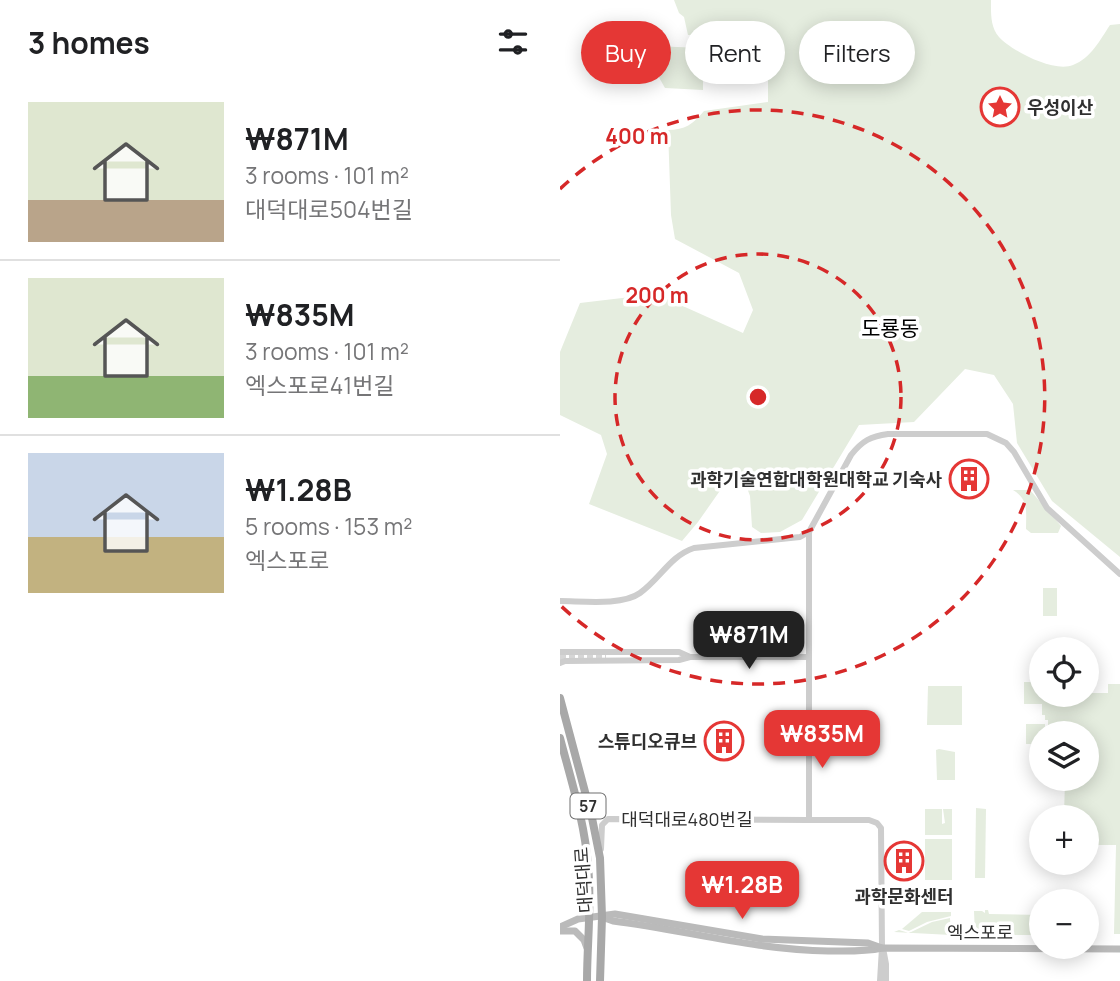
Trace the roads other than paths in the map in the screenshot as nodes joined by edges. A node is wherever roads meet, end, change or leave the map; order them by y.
1 (808, 532) junction
2 (1120, 574) edge
3 (560, 601) edge
4 (560, 652) edge
5 (603, 657) junction
6 (809, 657) junction
7 (560, 663) edge
8 (560, 698) edge
9 (560, 738) edge
10 (809, 820) junction
11 (600, 858) junction
12 (590, 917) junction
13 (602, 917) junction
14 (560, 929) edge
15 (587, 948) junction
16 (882, 948) junction
17 (1120, 949) edge
18 (883, 963) junction
19 (587, 981) edge
20 (600, 981) edge
21 (880, 981) edge
22 (886, 981) edge

1 - 2 street
1 - 3 street
1 - 6 street
4 - 5 street
5 - 6 street
5 - 7 street
6 - 10 street
8 - 11 main road, 대덕대로 / 57
9 - 12 main road, 대덕대로 / 57
10 - 11 street, 대덕대로480번길
10 - 16 street, 대덕대로480번길
11 - 13 main road, 대덕대로 / 57
12 - 13 main road, 엑스포로
12 - 14 main road
12 - 15 main road, 대덕대로 / 57
13 - 16 main road, 엑스포로
13 - 20 main road, 대덕대로 / 57
14 - 15 main road
15 - 19 main road, 대덕대로 / 57
16 - 17 main road, 엑스포로
16 - 18 street
18 - 21 street
18 - 22 street

